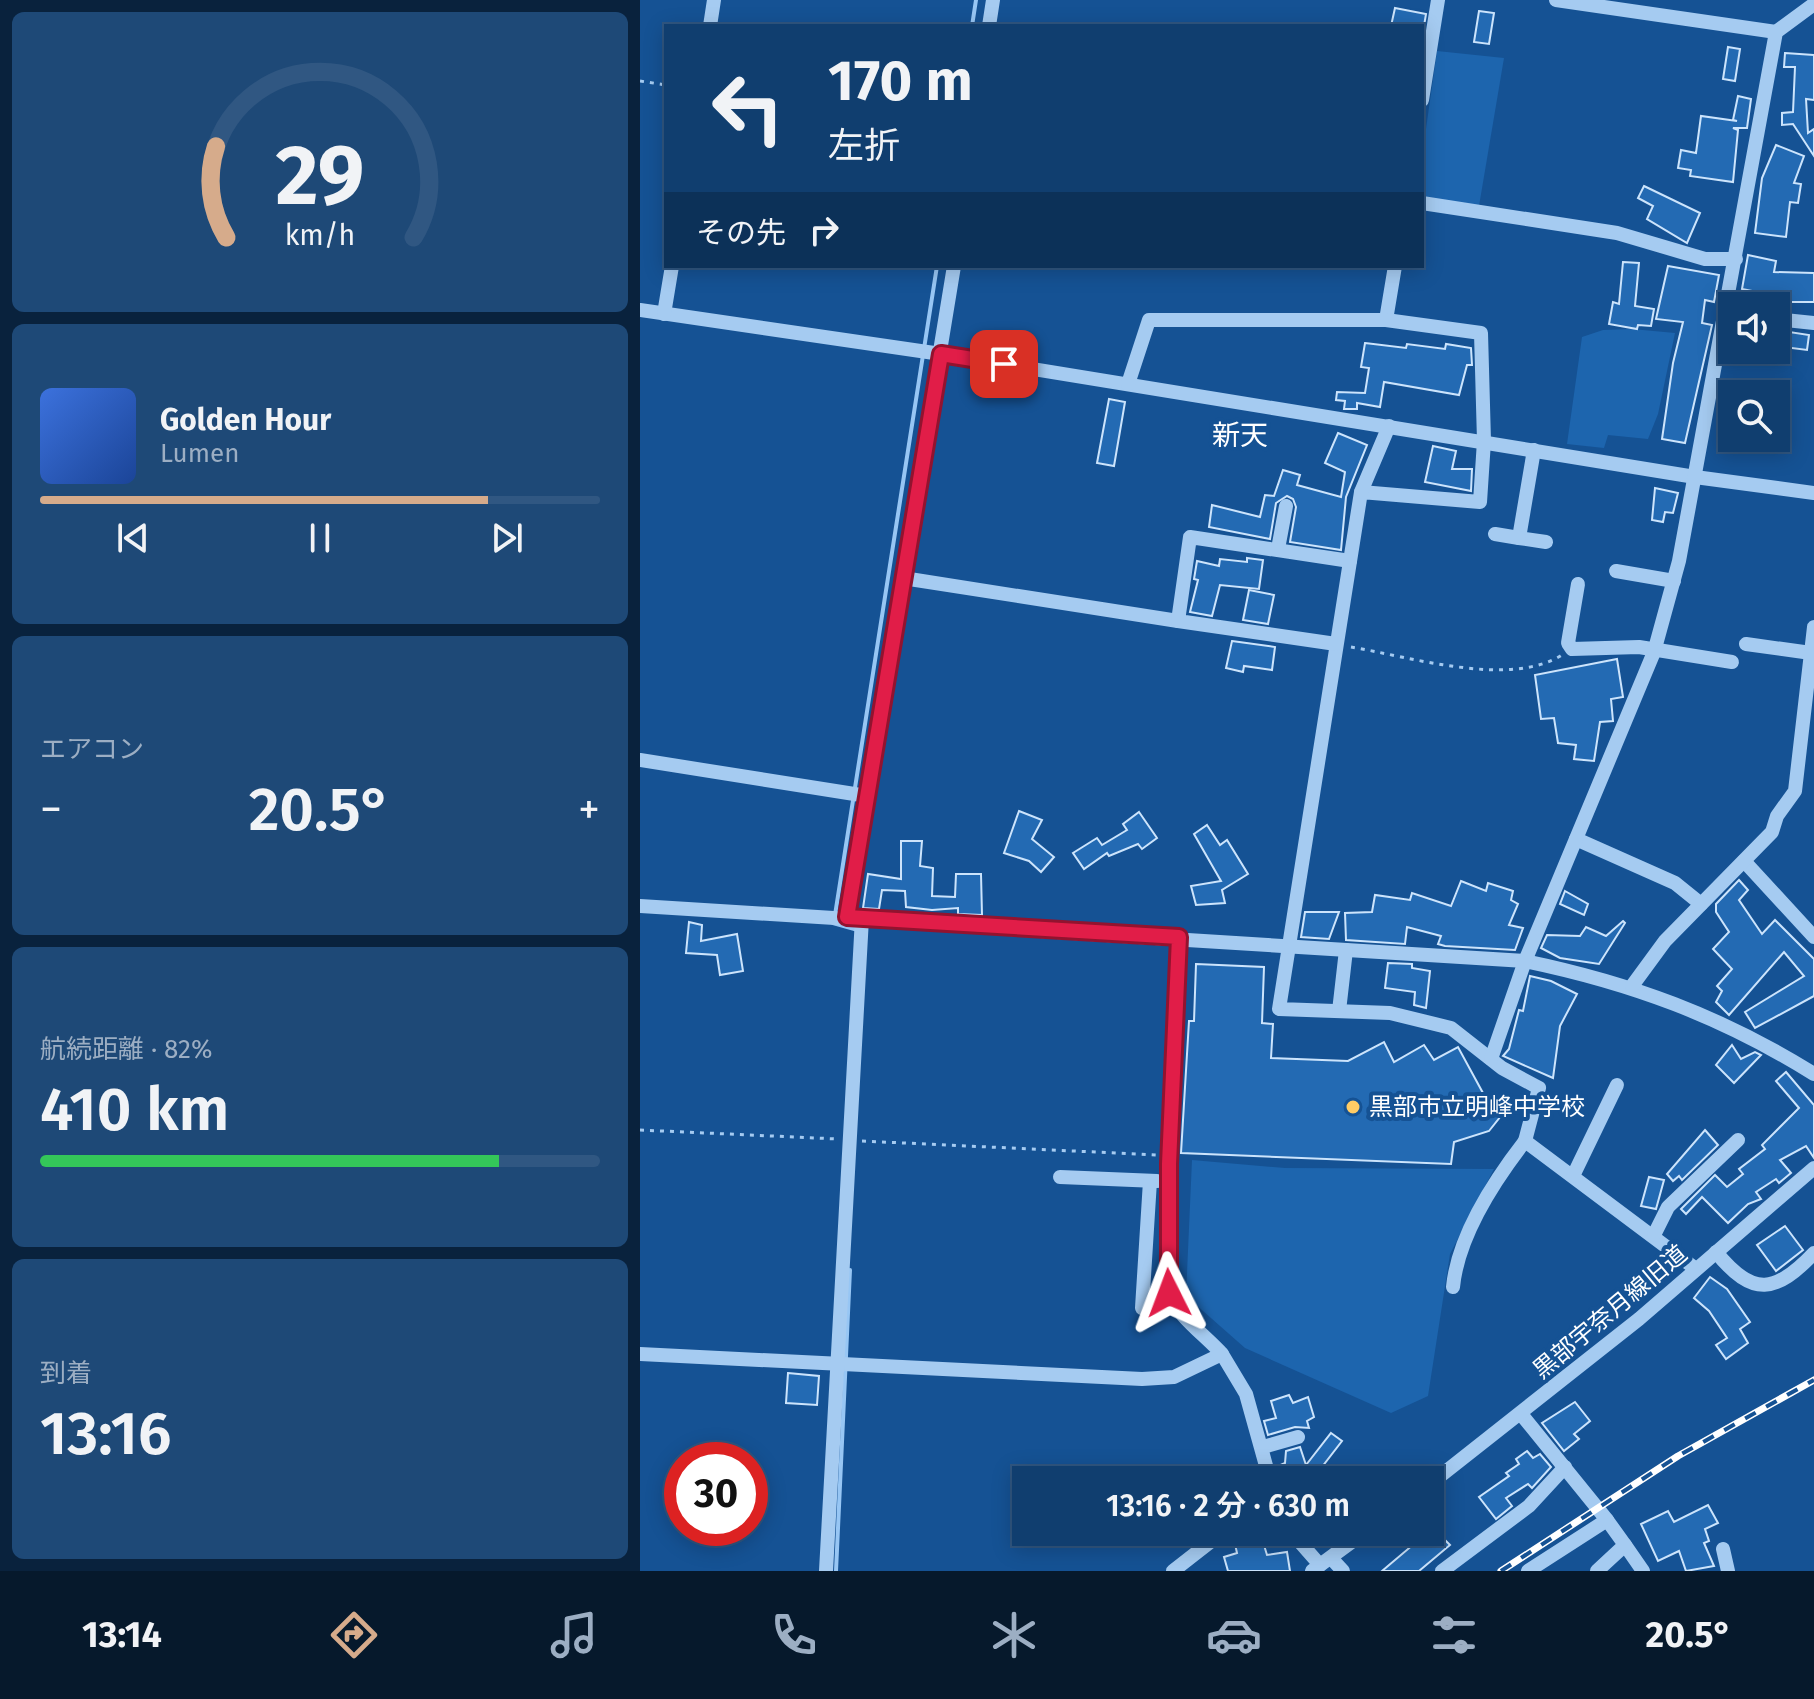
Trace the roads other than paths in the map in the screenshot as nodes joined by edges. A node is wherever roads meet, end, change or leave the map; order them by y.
1 (714, 0) edge
2 (993, 0) edge
3 (1438, 0) edge
4 (1556, 0) edge
5 (1814, 4) edge
6 (710, 24) edge
7 (989, 24) edge
8 (1776, 32) junction
9 (1424, 88) edge
10 (1424, 203) edge
11 (1736, 259) junction
12 (672, 268) edge
13 (954, 268) edge
14 (1395, 268) edge
15 (1732, 292) edge
16 (640, 310) edge
17 (664, 314) junction
18 (1386, 320) junction
19 (1790, 320) edge
20 (1814, 323) edge
21 (941, 354) junction
22 (1719, 364) edge
23 (1128, 384) junction
24 (1389, 426) junction
25 (1484, 441) junction
26 (1534, 450) junction
27 (1695, 477) junction
28 (1361, 492) junction
29 (1814, 493) edge
30 (1286, 506) dead end
31 (1495, 534) dead end
32 (1519, 538) junction
33 (1546, 542) dead end
34 (1278, 549) junction
35 (1350, 561) junction
36 (1616, 571) dead end
37 (903, 578) junction
38 (1674, 581) junction
39 (1578, 584) dead end
40 (1178, 621) junction
41 (1814, 627) edge
42 (1336, 644) junction
43 (1746, 644) dead end
44 (1654, 652) junction
45 (1811, 653) junction
46 (1732, 662) dead end
47 (640, 760) edge
48 (867, 796) junction
49 (1576, 839) junction
50 (1744, 861) junction
51 (1701, 904) junction
52 (640, 906) edge
53 (847, 917) junction
54 (862, 918) junction
55 (1179, 937) junction
56 (1814, 937) edge
57 (1288, 944) junction
58 (1346, 950) junction
59 (1525, 961) junction
60 (1632, 986) junction
61 (1339, 1011) junction
62 (1491, 1059) junction
63 (1814, 1074) edge
64 (1617, 1085) dead end
65 (1738, 1140) dead end
66 (1525, 1141) junction
67 (1814, 1168) edge
68 (1573, 1176) junction
69 (1060, 1177) dead end
70 (1150, 1181) junction
71 (1169, 1181) junction
72 (1654, 1235) junction
73 (1716, 1252) junction
74 (1814, 1253) edge
75 (1696, 1269) junction
76 (1453, 1287) dead end
77 (1142, 1308) dead end
78 (640, 1354) edge
79 (1222, 1354) junction
80 (837, 1362) junction
81 (1521, 1414) junction
82 (1298, 1437) dead end
83 (1263, 1447) junction
84 (1267, 1466) edge
85 (1565, 1467) junction
86 (1444, 1473) edge
87 (1607, 1520) junction
88 (1625, 1545) junction
89 (1205, 1546) edge
90 (1304, 1546) edge
91 (1346, 1546) edge
92 (1723, 1549) dead end
93 (1321, 1565) edge
94 (826, 1571) edge
95 (1173, 1571) edge
96 (1343, 1571) edge
97 (1442, 1571) edge
98 (1528, 1571) edge
99 (1597, 1571) edge
100 (1643, 1571) edge
101 (1728, 1571) edge

1 - 6 street
2 - 7 street
3 - 9 street
4 - 8 street
5 - 8 street
8 - 11 street
10 - 11 street
11 - 15 street
12 - 17 street
13 - 21 street
14 - 18 street
16 - 17 street
17 - 21 street
18 - 23 street
18 - 25 street
19 - 20 street
21 - 23 street
21 - 37 street
22 - 27 street
23 - 24 street
24 - 25 street
24 - 28 street
25 - 26 street
25 - 28 street
26 - 27 street
26 - 32 street
27 - 29 street
27 - 38 street
28 - 35 street
30 - 34 street
31 - 32 street
32 - 33 street
34 - 35 street
34 - 40 street
35 - 42 street
36 - 38 street
37 - 40 street
37 - 48 street
38 - 44 street
39 - 44 street
40 - 42 street
41 - 45 street
42 - 57 street
43 - 45 street
44 - 46 street
44 - 49 street
45 - 50 street
47 - 48 street
48 - 53 street
49 - 51 street
49 - 59 street
50 - 51 street
50 - 56 street
51 - 60 street
52 - 53 street
53 - 54 street
54 - 55 street
54 - 80 street
55 - 57 street
55 - 71 street
57 - 58 street
57 - 61 street
58 - 59 street
58 - 61 street
59 - 60 street
59 - 62 street
60 - 63 street
61 - 62 street
62 - 66 street
64 - 68 street
65 - 72 street
66 - 68 street
66 - 76 street
67 - 73 street, 黒部宇奈月線旧道
68 - 72 street
69 - 70 street
70 - 71 street
70 - 77 street
71 - 79 street
72 - 75 street
73 - 74 street
73 - 75 street, 黒部宇奈月線旧道
75 - 81 street, 黒部宇奈月線旧道
78 - 80 street
79 - 80 street
79 - 83 street
80 - 94 street
81 - 85 street
81 - 86 street, 黒部宇奈月線旧道
82 - 83 street
83 - 84 street
85 - 87 street
85 - 97 street
87 - 88 street
87 - 98 street
88 - 99 street
88 - 100 street
89 - 95 street
90 - 93 street
91 - 93 street
92 - 101 street
93 - 96 street

